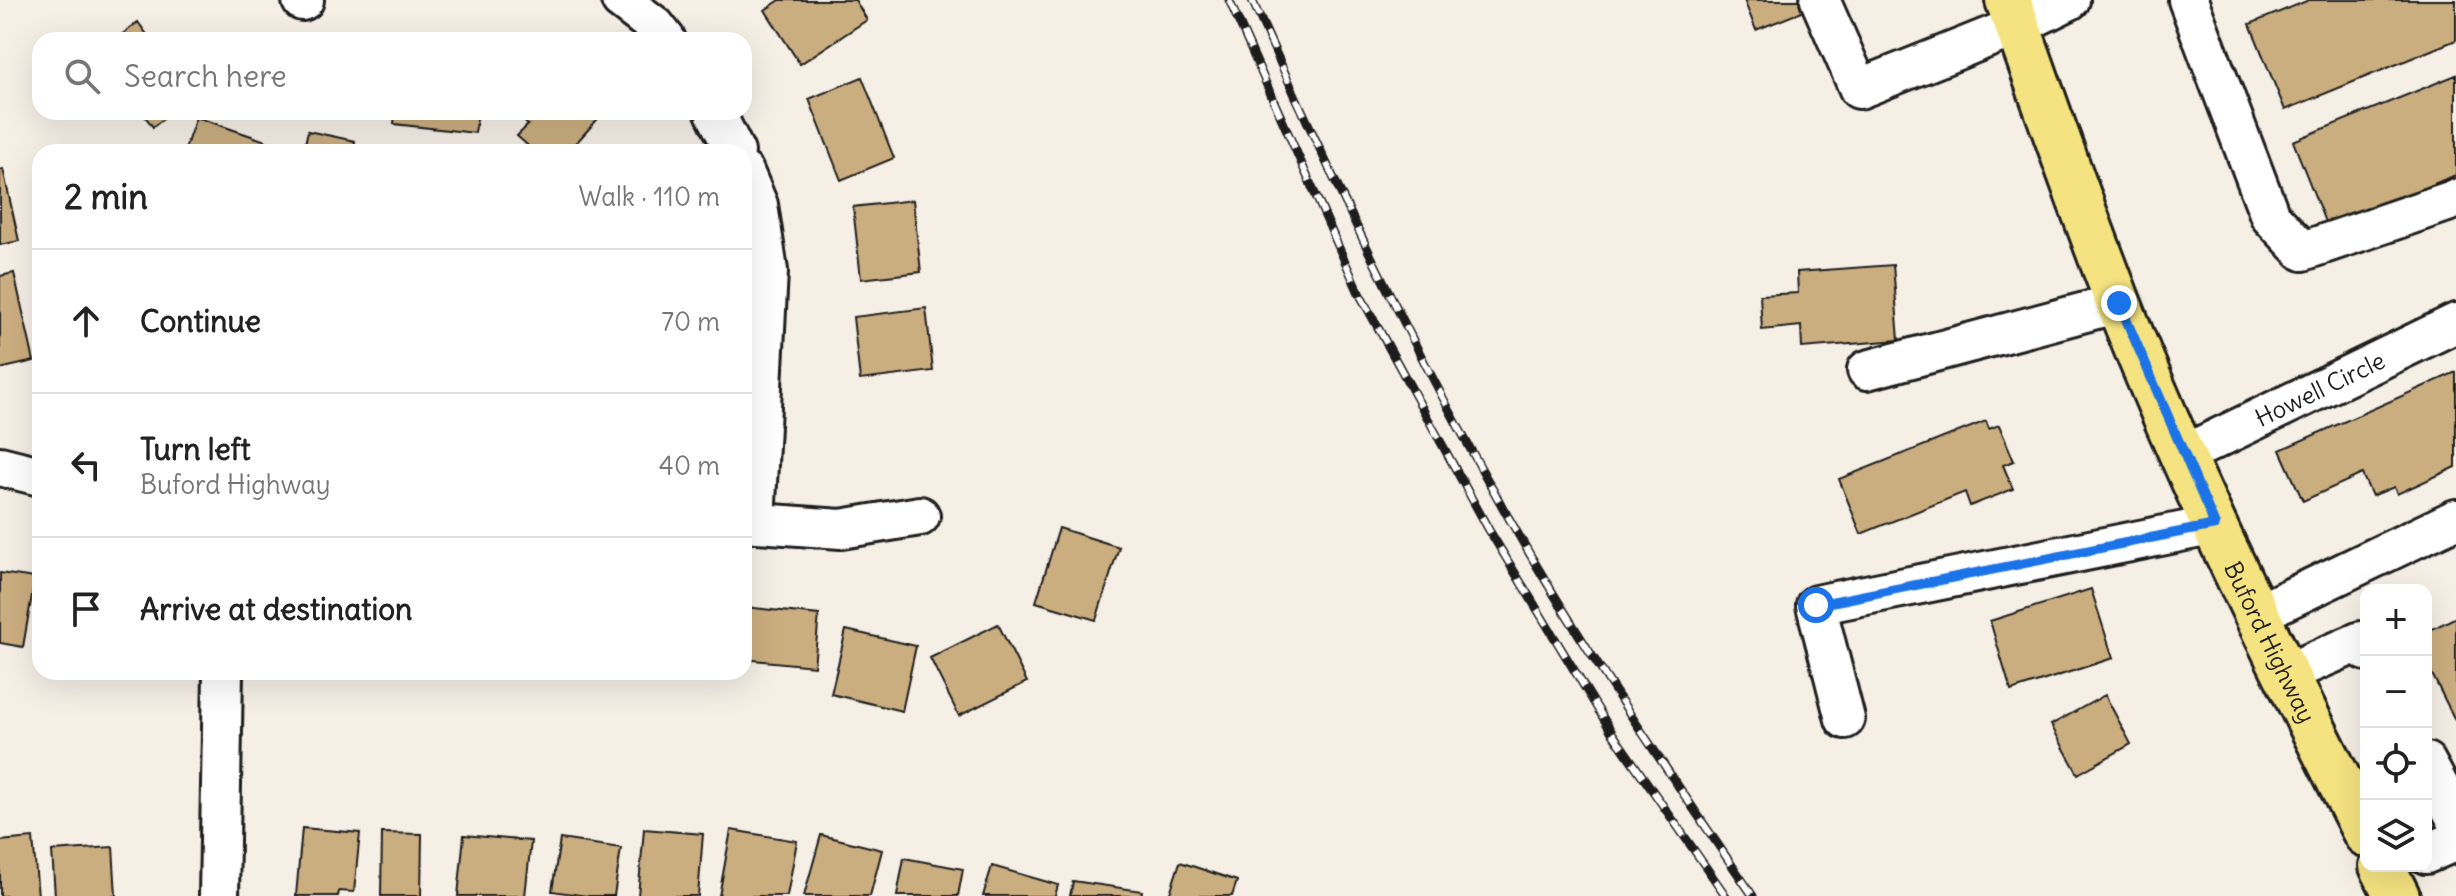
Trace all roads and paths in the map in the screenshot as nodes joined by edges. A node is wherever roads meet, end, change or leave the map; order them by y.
1 (621, 0) edge
2 (1820, 0) edge
3 (2070, 0) edge
4 (2188, 0) edge
5 (2012, 13) edge
6 (660, 32) edge
7 (719, 120) edge
8 (731, 144) edge
9 (752, 191) edge
10 (2456, 200) edge
11 (2119, 303) junction
12 (2456, 323) edge
13 (1867, 370) dead end
14 (2183, 455) junction
15 (0, 466) edge
16 (32, 474) edge
17 (752, 494) edge
18 (920, 516) dead end
19 (2456, 519) edge
20 (752, 522) edge
21 (2215, 525) junction
22 (2255, 615) junction
23 (2360, 641) edge
24 (2285, 674) junction
25 (223, 680) edge
26 (1845, 719) dead end
27 (2432, 773) edge
28 (2360, 817) edge
29 (2456, 818) edge
30 (2456, 841) edge
31 (2432, 851) edge
32 (219, 896) edge

1 - 6 street
2 - 5 street
3 - 5 street
4 - 10 street
5 - 11 main road, Buford Highway
7 - 8 street
9 - 17 street
11 - 13 street
11 - 14 main road, Buford Highway
12 - 14 street, Howell Circle
14 - 21 main road, Buford Highway
15 - 16 street
18 - 20 street
19 - 22 street
21 - 22 main road, Buford Highway
21 - 26 street
22 - 24 main road, Buford Highway
23 - 24 street
24 - 28 main road, Buford Highway
25 - 32 street
27 - 29 street
30 - 31 street

